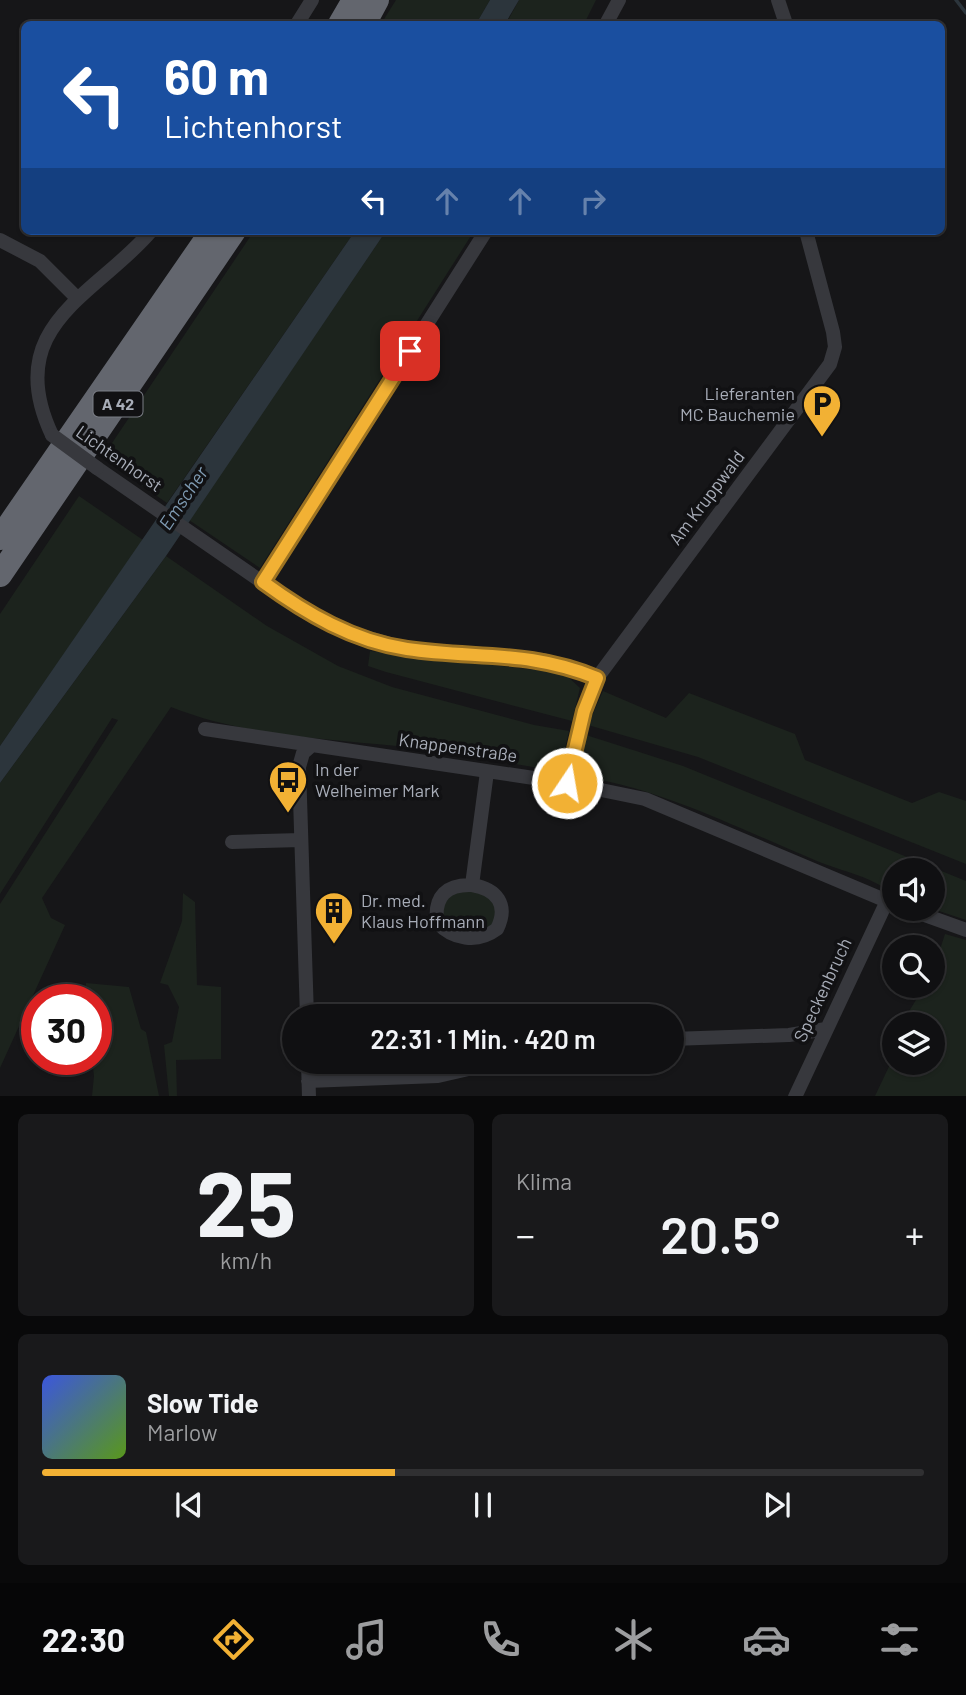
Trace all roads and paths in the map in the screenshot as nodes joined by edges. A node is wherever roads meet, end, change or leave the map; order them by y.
1 (312, 0) edge
2 (354, 0) edge
3 (377, 0) edge
4 (619, 0) edge
5 (778, 0) edge
6 (299, 21) edge
7 (342, 21) edge
8 (365, 21) edge
9 (608, 21) edge
10 (785, 21) edge
11 (147, 235) edge
12 (209, 235) edge
13 (231, 235) edge
14 (483, 235) edge
15 (807, 235) edge
16 (0, 240) edge
17 (73, 293) junction
18 (0, 538) edge
19 (0, 575) edge
20 (263, 582) junction
21 (597, 678) junction
22 (205, 729) dead end
23 (311, 746) junction
24 (487, 772) junction
25 (567, 783) junction
26 (301, 840) junction
27 (232, 842) dead end
28 (472, 885) junction
29 (882, 899) edge
30 (882, 918) edge
31 (941, 921) edge
32 (966, 930) edge
33 (307, 1004) edge
34 (826, 1029) junction
35 (684, 1039) edge
36 (309, 1074) edge
37 (447, 1074) edge
38 (309, 1081) junction
39 (309, 1096) edge
40 (795, 1096) edge

1 - 6 street
2 - 7 highway
3 - 8 highway
4 - 9 street
5 - 10 street
11 - 17 street, Lichtenhorst
12 - 18 highway, A 42
13 - 19 highway, A 42
14 - 20 street
15 - 21 street, Am Kruppwald
16 - 17 street
17 - 20 street, Lichtenhorst, bridge
20 - 21 street, Lichtenhorst
21 - 25 street, Am Kruppwald
22 - 23 street, Knappenstraße
23 - 24 street, Knappenstraße
23 - 26 street
24 - 25 street, Knappenstraße
24 - 28 street
25 - 29 street, Knappenstraße
26 - 27 street
26 - 33 street
28 - 28 street
30 - 34 street, Speckenbruch
31 - 32 street
34 - 35 street
34 - 40 street, Speckenbruch
36 - 38 street
37 - 38 street
38 - 39 street

